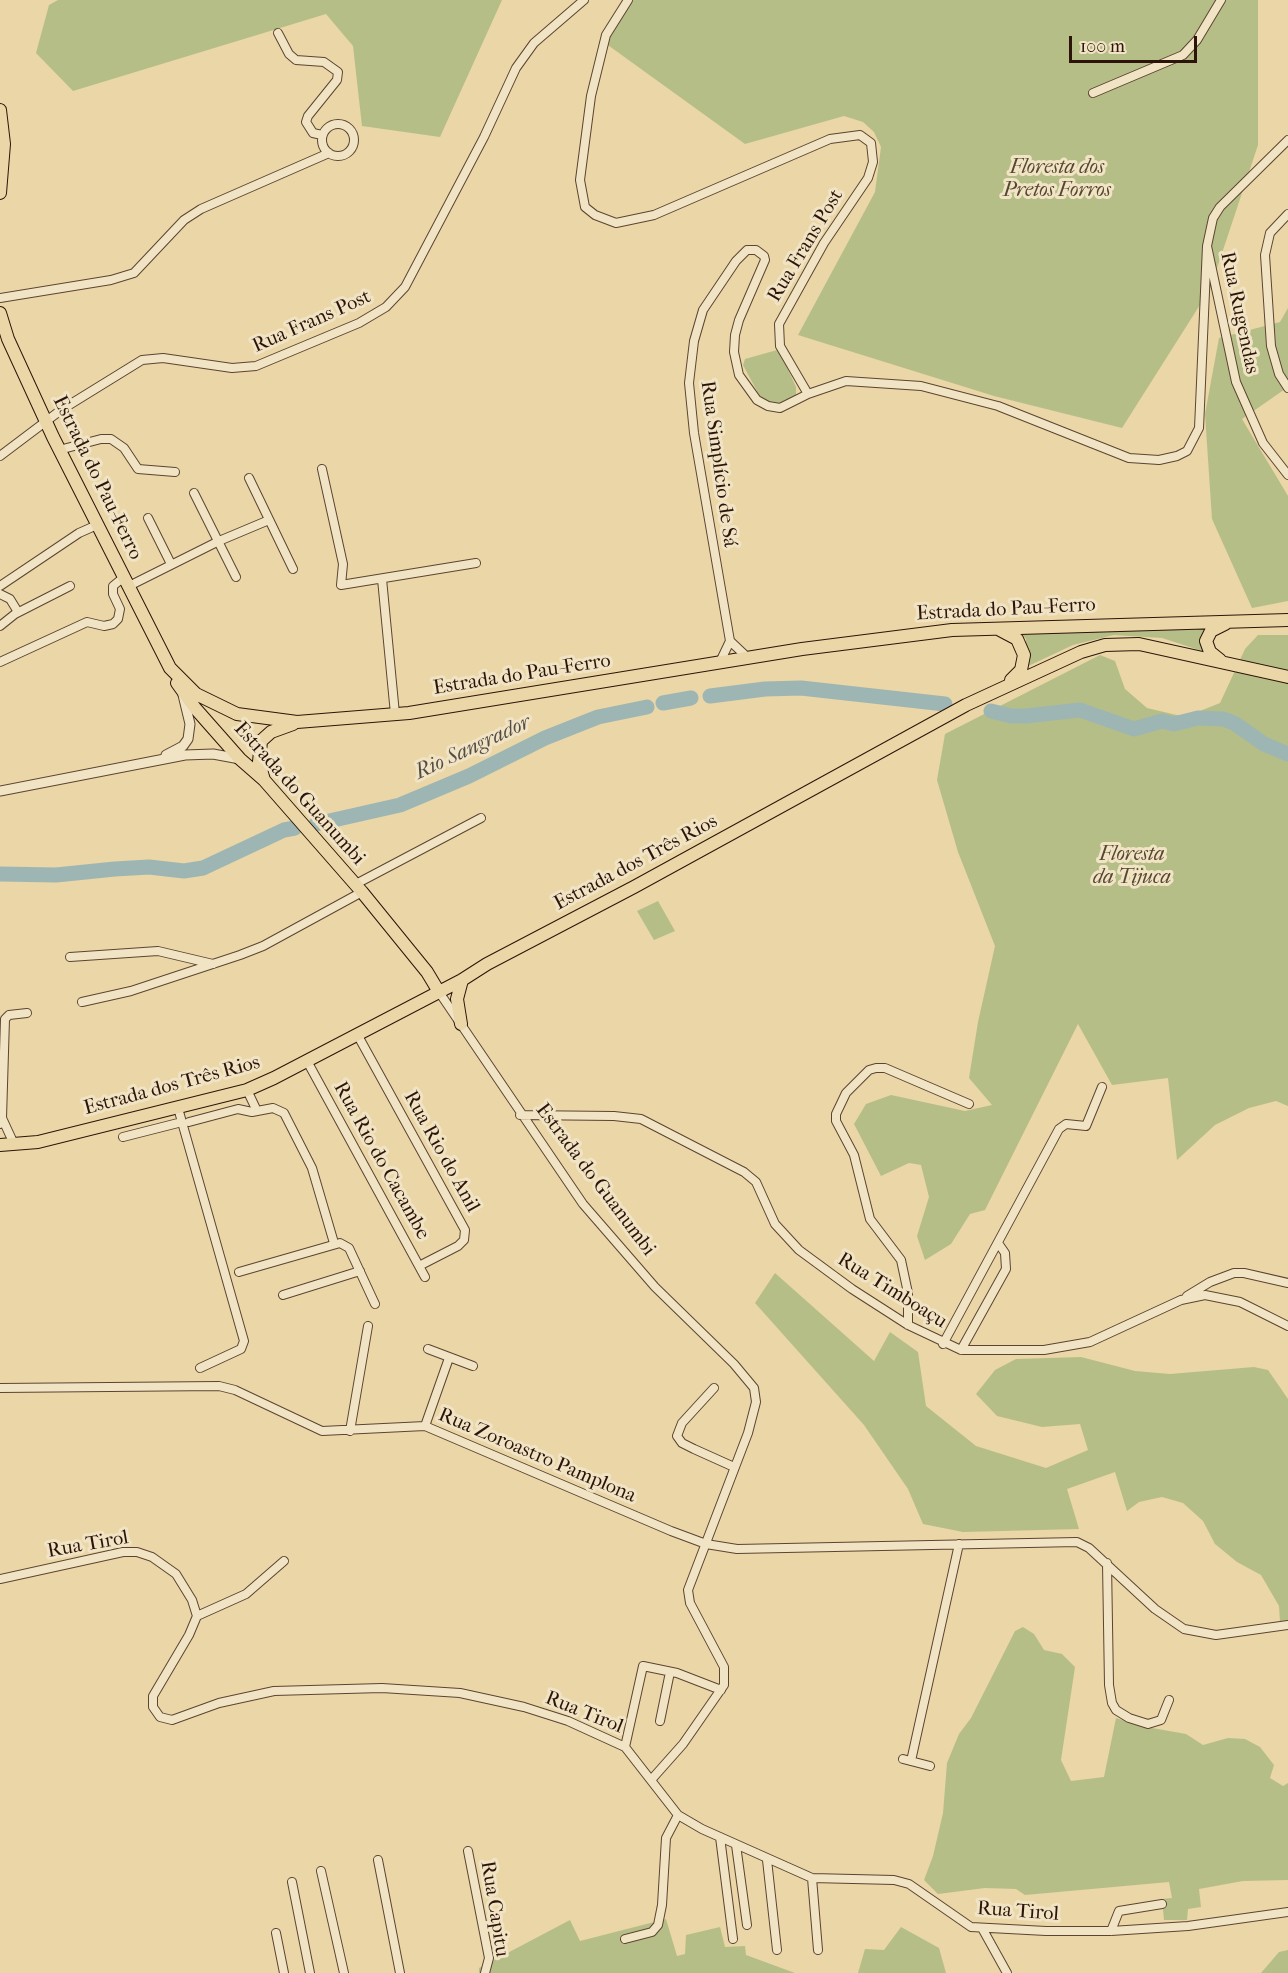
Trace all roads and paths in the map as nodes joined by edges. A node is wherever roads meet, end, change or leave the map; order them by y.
1 (584, 0) edge
2 (628, 0) edge
3 (1221, 0) edge
4 (278, 33) dead end
5 (1094, 93) dead end
6 (0, 110) edge
7 (322, 135) junction
8 (1288, 140) edge
9 (329, 153) junction
10 (0, 193) edge
11 (1288, 214) edge
12 (1207, 246) junction
13 (0, 298) edge
14 (0, 313) edge
15 (1288, 388) edge
16 (808, 394) junction
17 (46, 422) junction
18 (59, 450) junction
19 (0, 456) edge
20 (322, 469) dead end
21 (175, 472) dead end
22 (1288, 475) edge
23 (249, 478) dead end
24 (195, 493) dead end
25 (148, 518) dead end
26 (269, 520) junction
27 (97, 525) junction
28 (219, 541) junction
29 (476, 563) dead end
30 (171, 564) junction
31 (293, 569) dead end
32 (236, 577) dead end
33 (382, 579) junction
34 (127, 582) junction
35 (0, 586) edge
36 (70, 586) dead end
37 (0, 594) edge
38 (18, 612) junction
39 (1288, 620) edge
40 (1232, 621) junction
41 (0, 626) edge
42 (995, 628) junction
43 (730, 641) junction
44 (748, 658) junction
45 (1221, 661) junction
46 (0, 662) edge
47 (720, 662) junction
48 (170, 668) junction
49 (1288, 677) edge
50 (1006, 685) junction
51 (182, 692) junction
52 (395, 714) junction
53 (297, 722) junction
54 (240, 759) junction
55 (152, 760) junction
56 (264, 780) junction
57 (0, 791) edge
58 (482, 818) dead end
59 (358, 888) junction
60 (70, 957) dead end
61 (213, 964) junction
62 (427, 972) junction
63 (465, 978) junction
64 (439, 992) junction
65 (82, 1002) dead end
66 (404, 1010) junction
67 (27, 1013) dead end
68 (461, 1024) junction
69 (357, 1034) junction
70 (307, 1061) junction
71 (1102, 1087) dead end
72 (247, 1090) junction
73 (969, 1104) dead end
74 (178, 1107) junction
75 (257, 1111) junction
76 (520, 1115) junction
77 (1, 1121) edge
78 (185, 1122) junction
79 (123, 1137) dead end
80 (15, 1144) junction
81 (0, 1145) edge
82 (334, 1243) junction
83 (998, 1243) junction
84 (420, 1266) junction
85 (360, 1271) junction
86 (239, 1272) dead end
87 (425, 1277) dead end
88 (1288, 1283) edge
89 (283, 1295) dead end
90 (1181, 1300) junction
91 (375, 1304) dead end
92 (908, 1324) junction
93 (368, 1326) dead end
94 (1288, 1326) edge
95 (943, 1344) junction
96 (428, 1349) dead end
97 (961, 1350) junction
98 (450, 1358) junction
99 (473, 1366) dead end
100 (200, 1368) dead end
101 (0, 1388) edge
102 (714, 1388) dead end
103 (425, 1426) junction
104 (350, 1431) junction
105 (735, 1467) junction
106 (706, 1544) junction
107 (959, 1544) junction
108 (284, 1561) dead end
109 (1107, 1563) junction
110 (0, 1579) edge
111 (196, 1616) junction
112 (1288, 1625) edge
113 (670, 1672) junction
114 (721, 1690) junction
115 (1169, 1700) dead end
116 (660, 1721) dead end
117 (625, 1747) junction
118 (930, 1766) dead end
119 (651, 1780) junction
120 (678, 1815) junction
121 (720, 1837) junction
122 (736, 1845) junction
123 (468, 1851) dead end
124 (378, 1860) dead end
125 (767, 1860) junction
126 (321, 1871) dead end
127 (812, 1878) junction
128 (292, 1882) dead end
129 (1162, 1904) dead end
130 (1288, 1912) edge
131 (747, 1925) dead end
132 (982, 1928) junction
133 (1111, 1931) junction
134 (276, 1933) dead end
135 (625, 1939) dead end
136 (734, 1939) dead end
137 (777, 1950) dead end
138 (818, 1950) dead end
139 (486, 1972) edge
140 (284, 1973) edge
141 (310, 1973) edge
142 (344, 1973) edge
143 (400, 1973) edge
144 (1007, 1973) edge

1 - 17 street, Rua Frans Post
2 - 16 street, Rua Frans Post
3 - 5 street
4 - 7 street
6 - 10 main road
7 - 9 street
7 - 9 street
8 - 12 street, Rua Rugendas
9 - 13 street
11 - 15 street
12 - 16 street
12 - 22 street, Rua Rugendas
14 - 17 main road, Estrada do Pau-Ferro
16 - 43 street, Rua Simplício de Sá
17 - 18 main road, Estrada do Pau-Ferro
17 - 19 street, Rua Frans Post
18 - 21 street
18 - 27 main road, Estrada do Pau-Ferro
20 - 33 street
23 - 26 street
24 - 28 street
25 - 30 street
26 - 28 street
26 - 31 street
27 - 34 main road, Estrada do Pau-Ferro
27 - 35 street
28 - 30 street
28 - 32 street
29 - 33 street
30 - 34 street
33 - 52 street
34 - 46 street
34 - 48 main road, Estrada do Pau-Ferro
36 - 38 street
37 - 38 street
38 - 41 street
39 - 40 main road, Estrada do Pau-Ferro
40 - 42 main road, Estrada do Pau-Ferro
40 - 45 main road
42 - 44 main road, Estrada do Pau-Ferro
42 - 50 main road
43 - 44 street
43 - 47 street
44 - 47 main road, Estrada do Pau-Ferro
45 - 49 main road, Estrada dos Três Rios
45 - 50 main road, Estrada dos Três Rios
47 - 52 main road, Estrada do Pau-Ferro
48 - 51 main road, Estrada do Guanumbi
48 - 53 main road, Estrada do Pau-Ferro
50 - 63 main road, Estrada dos Três Rios
51 - 54 main road, Estrada do Guanumbi
51 - 55 street
52 - 53 main road, Estrada do Pau-Ferro
53 - 56 main road
54 - 55 street
54 - 56 main road, Estrada do Guanumbi
55 - 57 street
56 - 59 main road, Estrada do Guanumbi
58 - 59 street
59 - 61 street
59 - 62 main road, Estrada do Guanumbi
60 - 61 street
61 - 65 street
62 - 63 main road
62 - 64 main road, Estrada do Guanumbi
62 - 66 main road
63 - 64 main road, Estrada dos Três Rios
63 - 68 main road
64 - 66 main road, Estrada dos Três Rios
64 - 68 street, Estrada do Guanumbi
66 - 69 main road, Estrada dos Três Rios
67 - 77 street
68 - 76 street, Estrada do Guanumbi
69 - 70 main road, Estrada dos Três Rios
69 - 84 street, Rua Rio do Anil
70 - 72 main road, Estrada dos Três Rios
70 - 84 street, Rua Rio do Cacambe
71 - 83 street
72 - 74 main road, Estrada dos Três Rios
72 - 75 street
73 - 92 street
74 - 78 street
74 - 80 main road, Estrada dos Três Rios
75 - 78 street
75 - 82 street
76 - 92 street, Rua Timboaçu
76 - 105 street, Estrada do Guanumbi
77 - 80 street
78 - 79 street
78 - 100 street
80 - 81 main road, Estrada dos Três Rios
82 - 85 street
82 - 86 street
83 - 95 street
83 - 97 street
84 - 87 street, Rua Rio do Cacambe
85 - 89 street
85 - 91 street
88 - 90 street
90 - 94 street, Rua Timboaçu
90 - 97 street, Rua Timboaçu
92 - 95 street, Rua Timboaçu
93 - 104 street
95 - 97 street, Rua Timboaçu
96 - 98 street
98 - 99 street
98 - 103 street
101 - 104 street, Rua Zoroastro Pamplona
102 - 105 street
103 - 104 street, Rua Zoroastro Pamplona
103 - 106 street, Rua Zoroastro Pamplona
105 - 106 street, Estrada do Guanumbi
106 - 107 street
106 - 114 street, Estrada do Guanumbi
107 - 109 street
107 - 118 street
108 - 111 street
109 - 112 street
109 - 115 street
110 - 111 street, Rua Tirol
111 - 117 street, Rua Tirol
113 - 114 street
113 - 116 street
113 - 117 street
114 - 119 street
117 - 119 street, Rua Tirol
119 - 120 street, Rua Tirol
120 - 121 street, Rua Tirol
120 - 135 street
121 - 122 street, Rua Tirol
121 - 136 street
122 - 125 street, Rua Tirol
122 - 131 street
123 - 139 street, Rua Capitu
124 - 143 street
125 - 127 street, Rua Tirol
125 - 137 street
126 - 142 street
127 - 132 street, Rua Tirol
127 - 138 street
128 - 141 street
129 - 133 street
130 - 133 street, Rua Tirol
132 - 133 street, Rua Tirol
132 - 144 street
134 - 140 street

